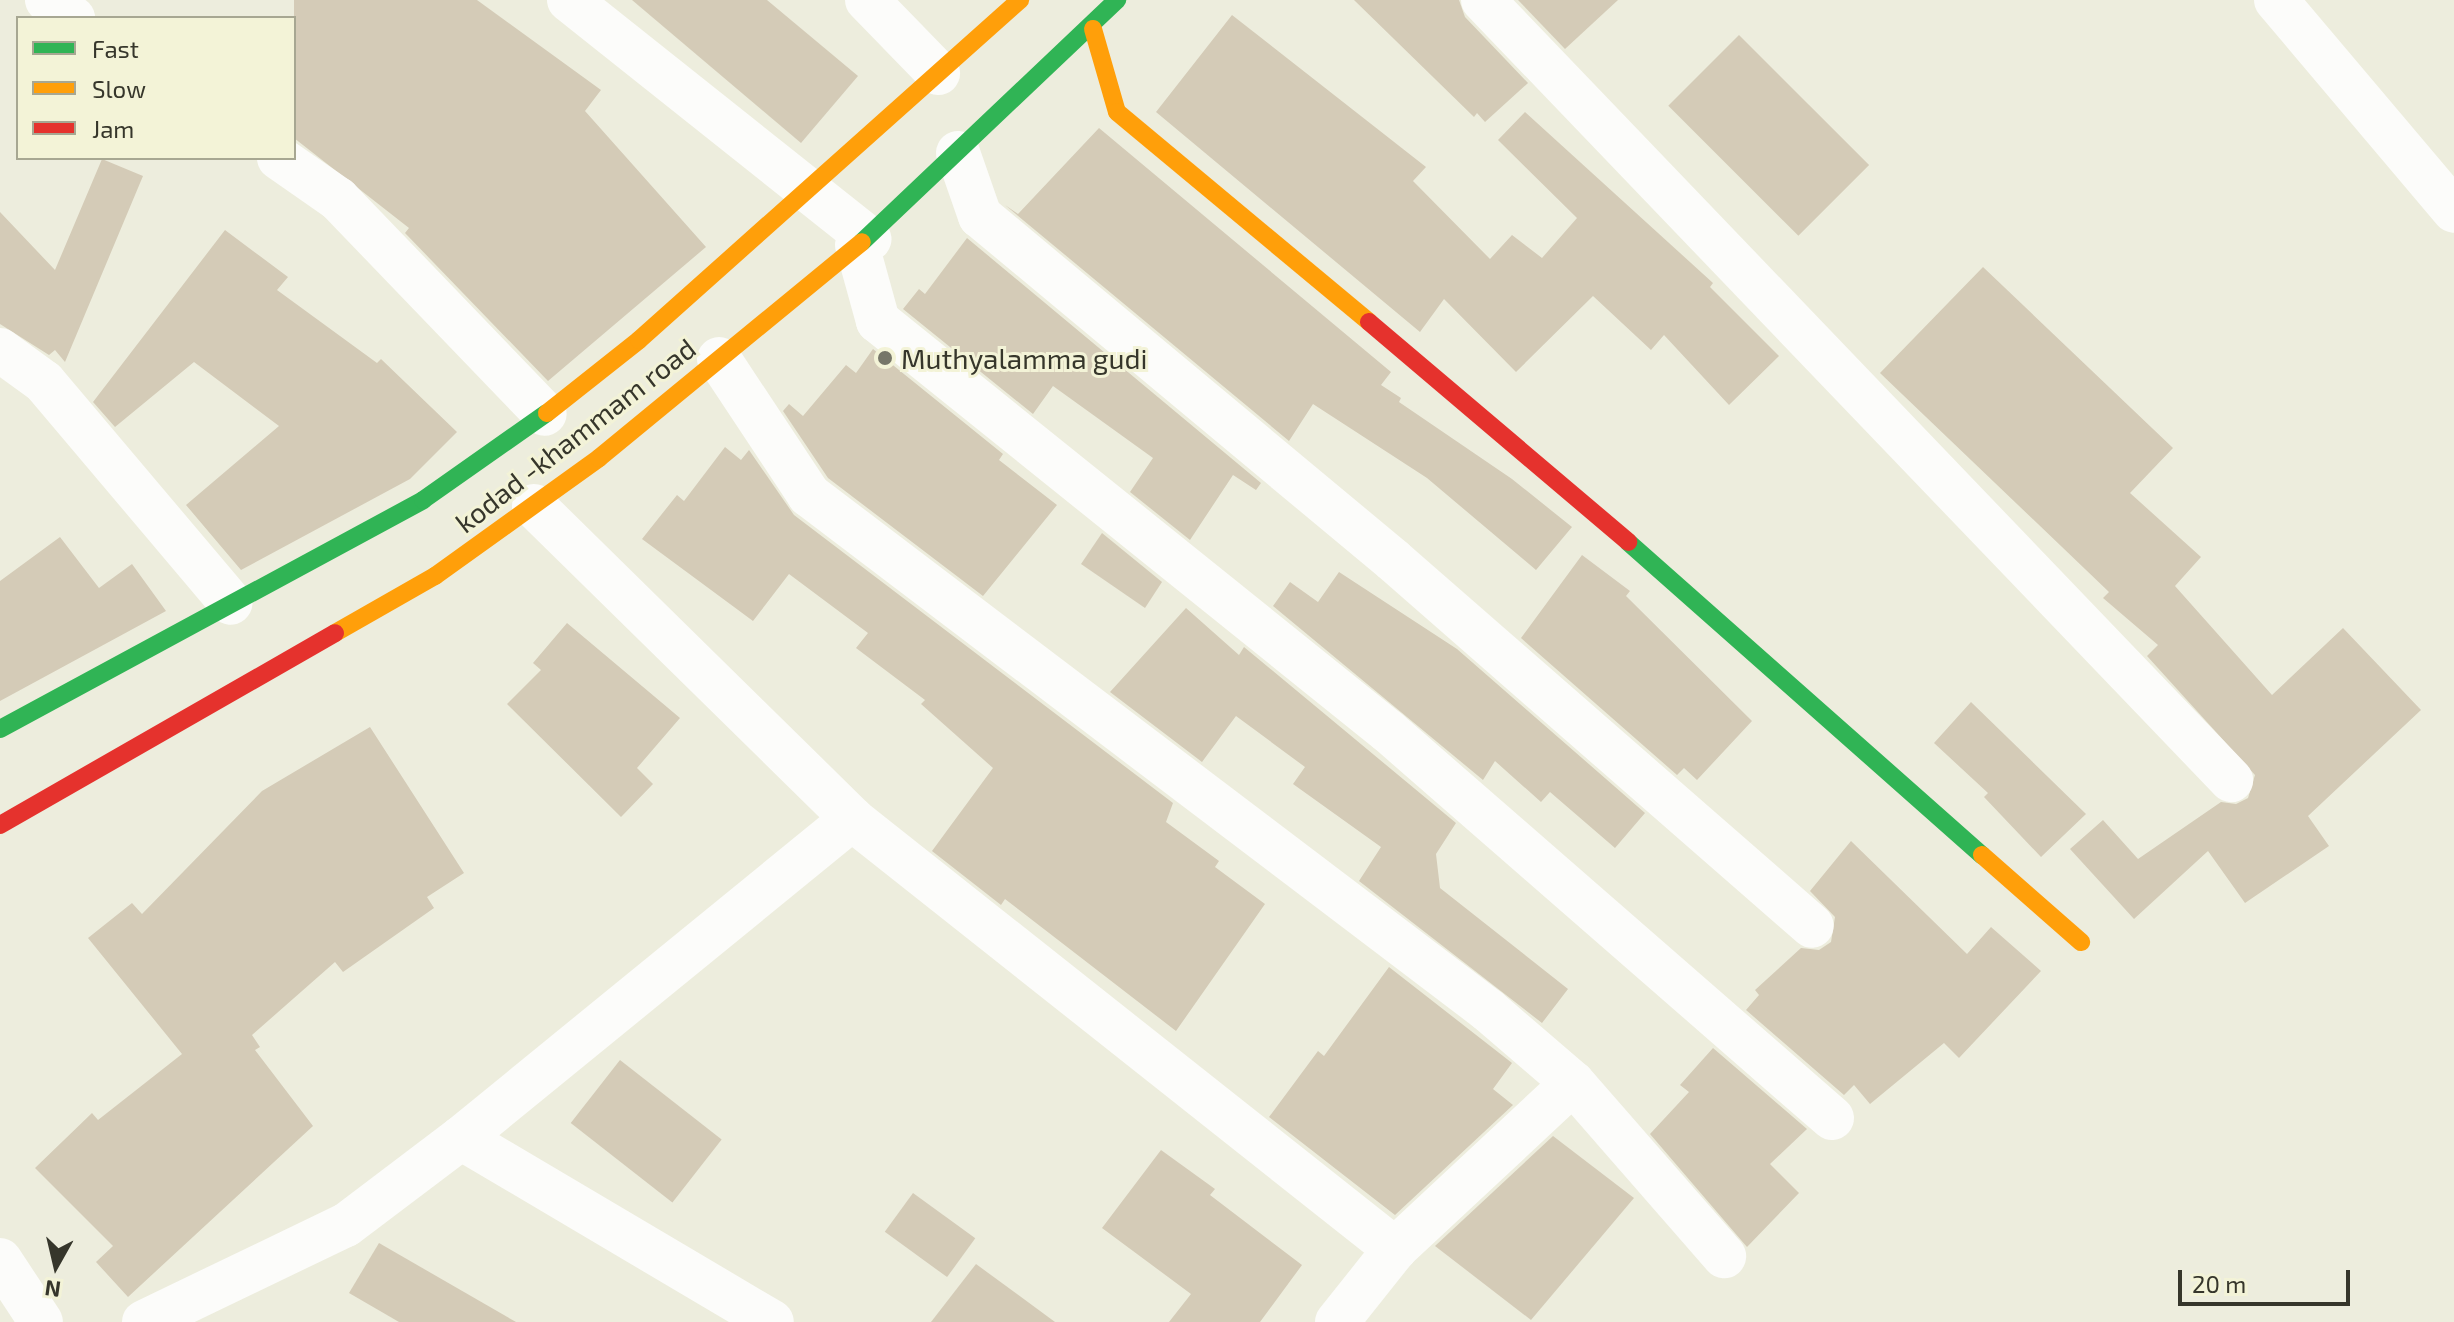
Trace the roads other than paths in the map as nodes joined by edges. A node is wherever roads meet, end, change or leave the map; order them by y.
1 (47, 0) edge
2 (569, 0) edge
3 (867, 0) edge
4 (1020, 0) edge
5 (1117, 0) edge
6 (1483, 0) edge
7 (2276, 0) edge
8 (70, 16) edge
9 (1093, 29) junction
10 (938, 73) junction
11 (958, 153) junction
12 (282, 160) edge
13 (807, 189) junction
14 (2454, 211) edge
15 (863, 242) junction
16 (0, 350) edge
17 (719, 359) junction
18 (545, 414) junction
19 (534, 506) junction
20 (231, 603) junction
21 (0, 729) edge
22 (2231, 780) dead end
23 (852, 819) junction
24 (0, 825) edge
25 (1812, 926) dead end
26 (2081, 942) dead end
27 (1573, 1083) junction
28 (1832, 1118) dead end
29 (461, 1138) junction
30 (1395, 1249) junction
31 (1724, 1256) dead end
32 (0, 1260) edge
33 (41, 1322) edge
34 (144, 1322) edge
35 (772, 1322) edge
36 (1337, 1322) edge

1 - 8 street
2 - 13 street
3 - 10 street
4 - 10 main road, kodad -khammam road
5 - 9 main road, kodad -khammam road
6 - 22 street
7 - 14 street
9 - 11 main road, kodad -khammam road
9 - 26 main road
10 - 13 main road, kodad -khammam road
11 - 15 main road, kodad -khammam road
11 - 25 street
12 - 18 street
13 - 15 street
13 - 18 main road, kodad -khammam road
15 - 17 main road, kodad -khammam road
15 - 28 street
16 - 20 street
17 - 19 main road, kodad -khammam road
17 - 27 street
18 - 20 main road, kodad -khammam road
19 - 23 street
19 - 24 main road, kodad -khammam road
20 - 21 main road, kodad -khammam road
23 - 29 street
23 - 30 street
27 - 30 street
27 - 31 street
29 - 34 street
29 - 35 street
30 - 36 street
32 - 33 street

